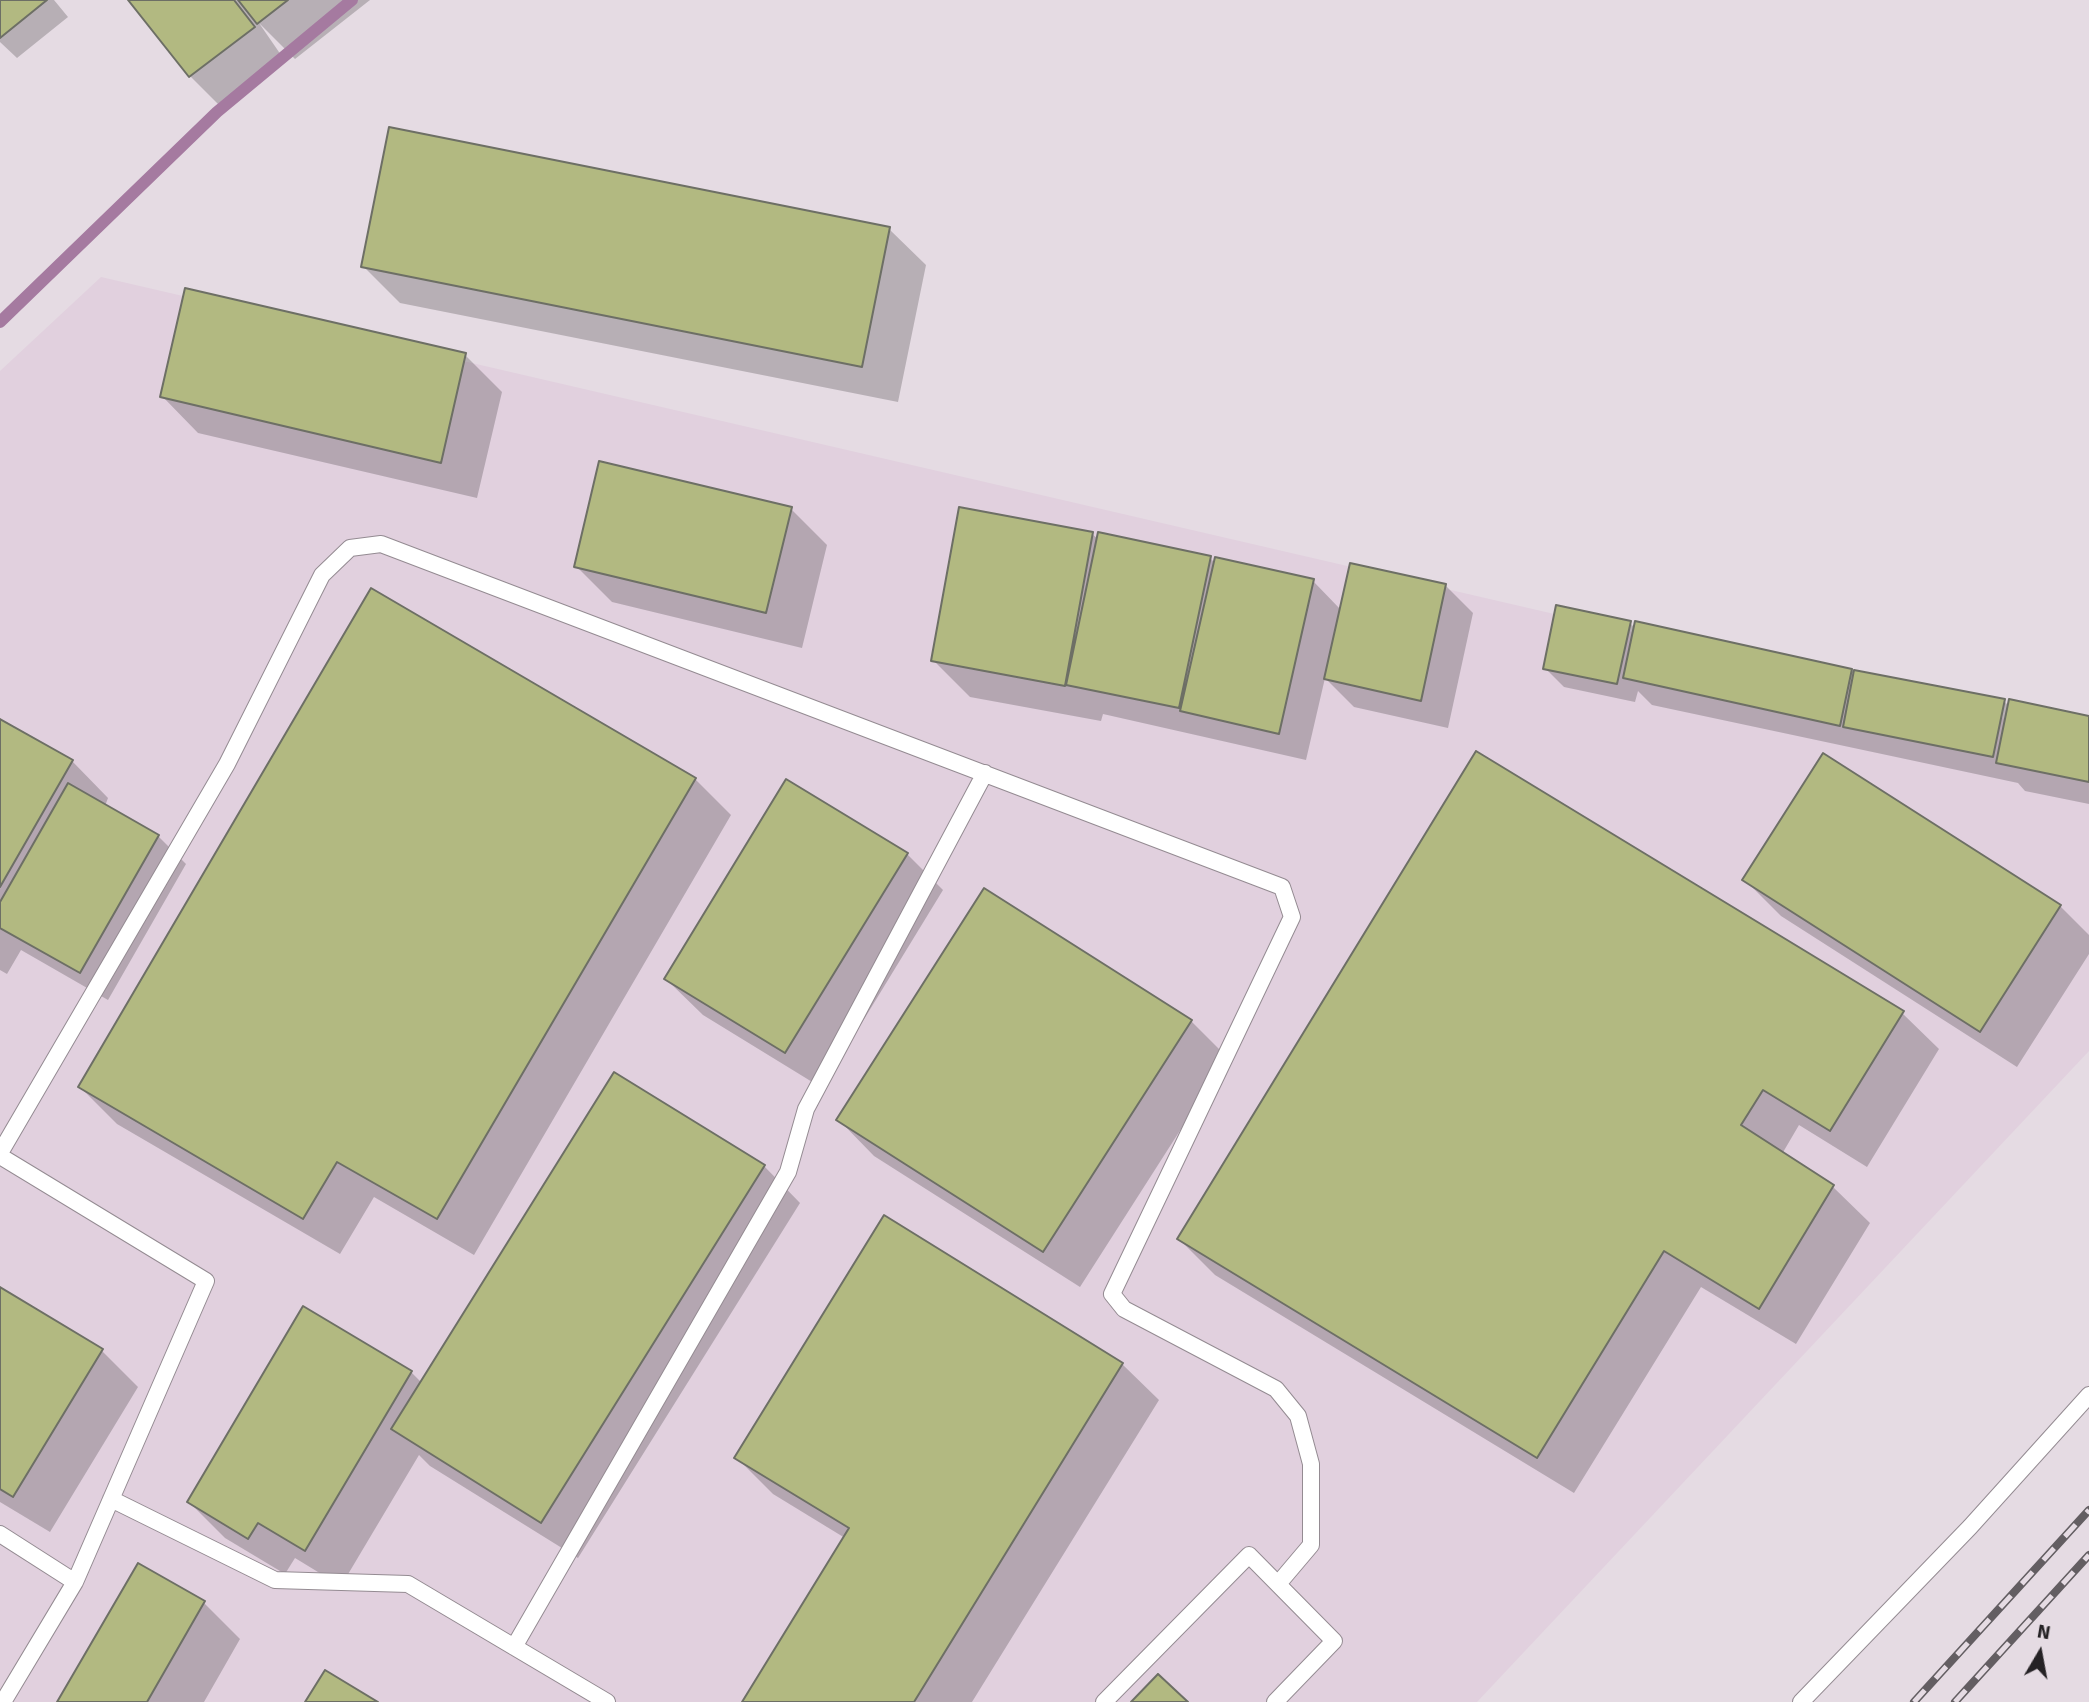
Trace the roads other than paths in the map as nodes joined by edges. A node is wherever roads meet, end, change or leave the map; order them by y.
1 (985, 774) junction
2 (0, 1154) edge
3 (2089, 1395) edge
4 (111, 1499) junction
5 (0, 1534) edge
6 (75, 1581) junction
7 (1278, 1584) junction
8 (514, 1647) junction
9 (3, 1702) edge
10 (607, 1702) edge
11 (1104, 1702) edge
12 (1275, 1702) edge
13 (1801, 1702) edge

1 - 2 lane
1 - 7 lane
1 - 8 lane
2 - 4 lane
3 - 13 lane
4 - 6 lane
4 - 8 lane
5 - 6 lane
6 - 9 lane
7 - 11 lane
7 - 12 lane
8 - 10 lane

